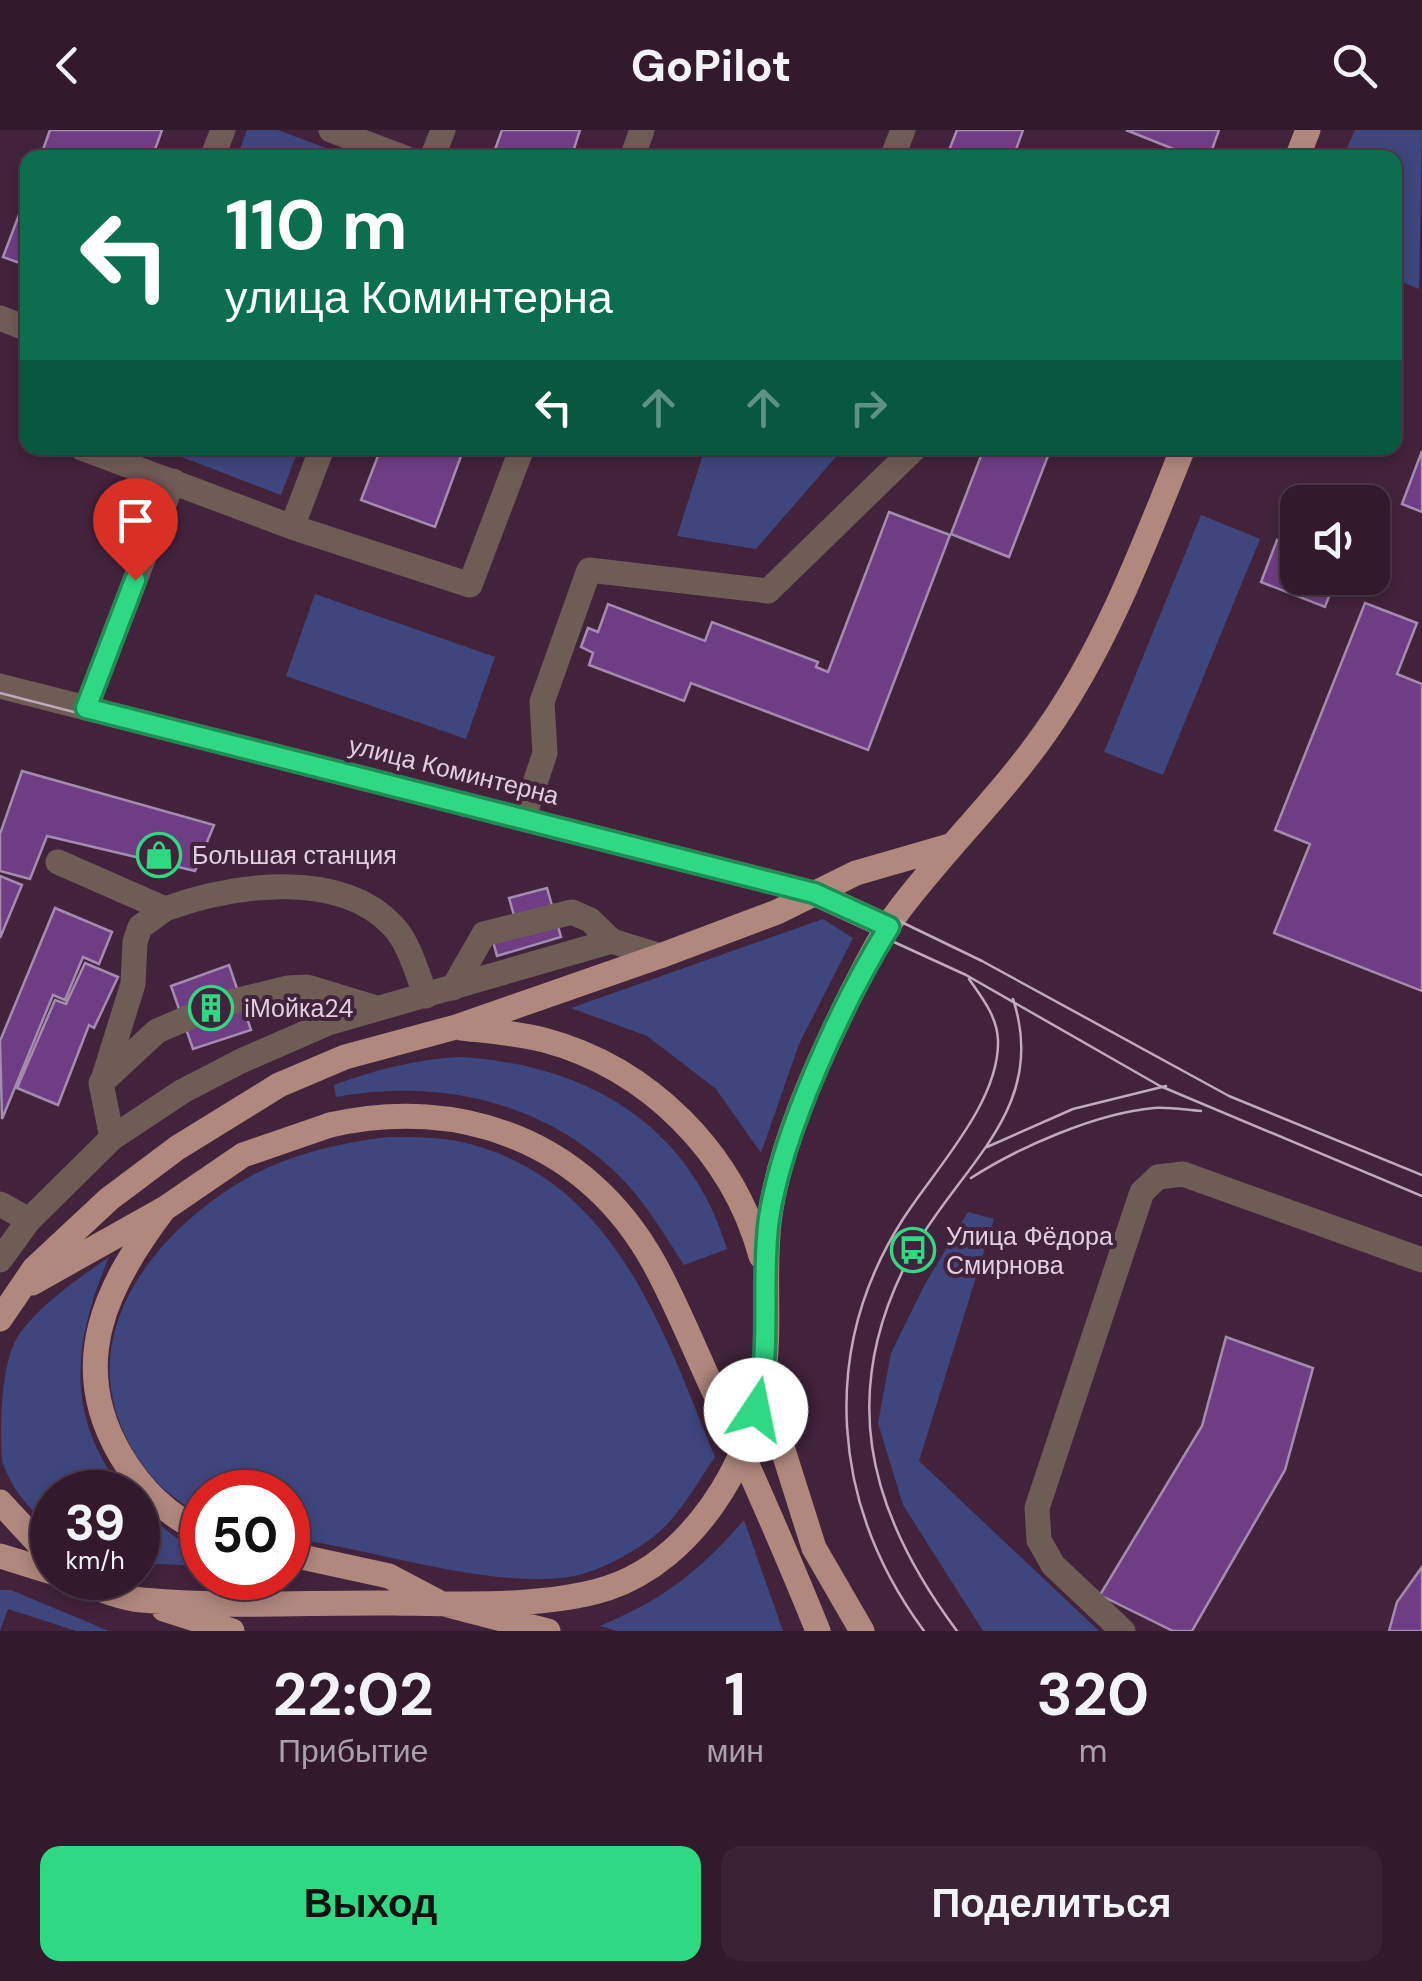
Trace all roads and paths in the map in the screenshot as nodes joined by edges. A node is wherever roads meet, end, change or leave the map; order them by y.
1 (331, 130) edge
2 (383, 150) edge
3 (101, 455) edge
4 (319, 455) edge
5 (519, 455) edge
6 (909, 455) edge
7 (1179, 455) edge
8 (172, 481) junction
9 (292, 527) junction
10 (0, 686) edge
11 (86, 708) junction
12 (524, 819) junction
13 (952, 845) junction
14 (58, 862) dead end
15 (814, 893) junction
16 (165, 909) junction
17 (889, 927) junction
18 (612, 942) junction
19 (660, 956) junction
20 (454, 988) junction
21 (426, 996) junction
22 (376, 1008) junction
23 (456, 1027) junction
24 (102, 1084) junction
25 (112, 1138) junction
26 (0, 1204) edge
27 (164, 1208) junction
28 (29, 1220) junction
29 (0, 1260) edge
30 (1422, 1260) edge
31 (765, 1272) junction
32 (20, 1290) junction
33 (0, 1319) edge
34 (762, 1385) junction
35 (0, 1502) edge
36 (180, 1519) edge
37 (30, 1534) edge
38 (0, 1556) edge
39 (310, 1559) edge
40 (30, 1565) edge
41 (138, 1600) joint
42 (440, 1604) junction
43 (232, 1631) edge
44 (548, 1631) edge
45 (818, 1631) edge
46 (862, 1631) edge
47 (1122, 1631) edge

1 - 2 street
3 - 8 street
4 - 9 street
5 - 9 street
6 - 12 street
7 - 13 main road
8 - 9 street
8 - 11 street
10 - 11 street, улица Коминтерна
11 - 12 street, улица Коминтерна
12 - 15 street, улица Коминтерна
13 - 15 main road
13 - 17 main road
14 - 16 street
15 - 17 main road, улица Коминтерна
15 - 19 main road
16 - 21 street
16 - 24 street
17 - 31 main road
18 - 19 street
18 - 20 street
18 - 20 street
19 - 23 main road
20 - 21 street
21 - 22 street
22 - 24 street
22 - 25 street
23 - 31 main road
23 - 32 main road
24 - 25 street
25 - 28 street
26 - 28 street
27 - 32 main road
27 - 36 main road
27 - 45 main road, bridge
28 - 29 street
30 - 47 street
31 - 34 main road
32 - 33 main road
34 - 42 main road
34 - 46 main road
35 - 37 main road
38 - 40 main road
39 - 42 main road
41 - 42 main road
41 - 43 main road
42 - 44 main road

